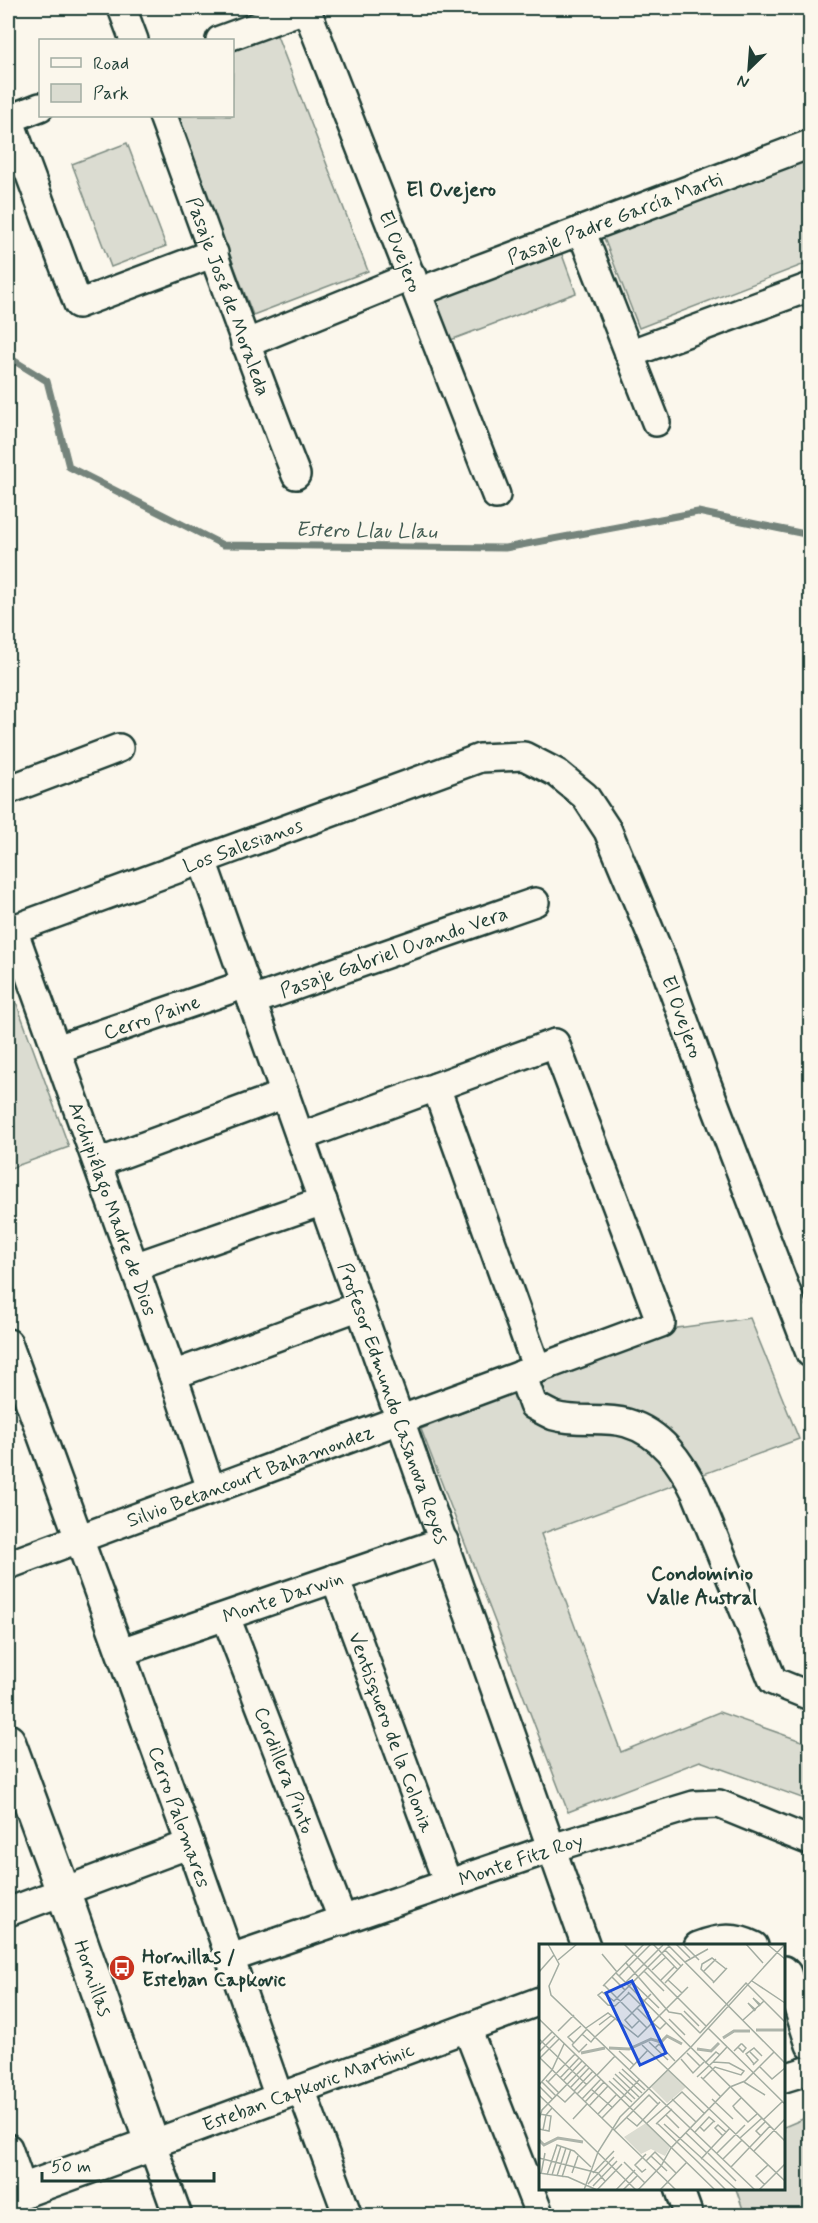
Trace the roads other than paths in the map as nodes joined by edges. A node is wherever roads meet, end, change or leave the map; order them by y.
1 (122, 8) edge
2 (306, 8) edge
3 (134, 39) edge
4 (223, 39) edge
5 (39, 107) edge
6 (163, 117) edge
7 (8, 118) edge
8 (810, 144) edge
9 (581, 230) junction
10 (214, 253) junction
11 (415, 284) junction
12 (810, 287) edge
13 (245, 344) junction
14 (629, 354) junction
15 (656, 422) dead end
16 (296, 475) dead end
17 (496, 495) dead end
18 (119, 748) dead end
19 (480, 758) joint
20 (8, 790) edge
21 (201, 860) junction
22 (535, 902) dead end
23 (10, 930) edge
24 (249, 992) junction
25 (57, 1049) junction
26 (436, 1087) junction
27 (285, 1094) junction
28 (300, 1137) junction
29 (98, 1163) junction
30 (323, 1200) junction
31 (134, 1267) junction
32 (360, 1306) junction
33 (8, 1343) edge
34 (810, 1353) edge
35 (529, 1372) junction
36 (173, 1375) junction
37 (401, 1419) junction
38 (211, 1489) junction
39 (80, 1538) junction
40 (444, 1541) junction
41 (8, 1565) edge
42 (335, 1578) junction
43 (226, 1617) junction
44 (121, 1652) junction
45 (810, 1696) edge
46 (8, 1741) edge
47 (810, 1841) edge
48 (190, 1844) junction
49 (552, 1848) junction
50 (448, 1884) junction
51 (63, 1891) junction
52 (8, 1912) edge
53 (343, 1921) junction
54 (585, 1944) edge
55 (703, 1944) edge
56 (750, 1944) edge
57 (231, 1959) junction
58 (785, 1972) edge
59 (539, 2001) edge
60 (467, 2028) junction
61 (810, 2045) edge
62 (810, 2070) edge
63 (785, 2077) edge
64 (290, 2093) junction
65 (152, 2144) junction
66 (8, 2148) edge
67 (680, 2190) edge
68 (15, 2194) edge
69 (178, 2216) edge
70 (348, 2216) edge
71 (540, 2216) edge
72 (689, 2216) edge

1 - 3 street
2 - 4 street
2 - 11 street, El Ovejero
5 - 7 street
6 - 10 street, Pasaje José de Moraleda
7 - 10 street
8 - 9 street, Pasaje Padre García Marti
9 - 11 street, Pasaje Padre García Marti
9 - 14 street
10 - 13 street, Pasaje José de Moraleda
11 - 13 street, Pasaje Padre García Marti
11 - 17 street, El Ovejero
12 - 14 street
13 - 16 street, Pasaje José de Moraleda
14 - 15 street
18 - 20 street
19 - 21 street, Los Salesianos
19 - 34 street, El Ovejero
21 - 23 street, Los Salesianos
21 - 24 street, Profesor Edmundo Casanova Reyes
22 - 24 street, Pasaje Gabriel Ovando Vera
23 - 25 street, Archipiélago Madre de Dios
24 - 25 street, Cerro Paine
24 - 27 street, Profesor Edmundo Casanova Reyes
25 - 29 street, Archipiélago Madre de Dios
26 - 28 street
26 - 35 street
26 - 35 street, Silvio Betancourt Bahamondez
27 - 28 street, Profesor Edmundo Casanova Reyes
27 - 29 street
28 - 30 street, Profesor Edmundo Casanova Reyes
29 - 31 street, Archipiélago Madre de Dios
30 - 31 street
30 - 32 street, Profesor Edmundo Casanova Reyes
31 - 36 street, Archipiélago Madre de Dios
32 - 36 street
32 - 37 street, Profesor Edmundo Casanova Reyes
33 - 39 street, Cerro Palomares
35 - 37 street, Silvio Betancourt Bahamondez
35 - 45 street
36 - 38 street, Archipiélago Madre de Dios
37 - 38 street, Silvio Betancourt Bahamondez
37 - 40 street, Profesor Edmundo Casanova Reyes
38 - 39 street, Silvio Betancourt Bahamondez
39 - 41 street, Silvio Betancourt Bahamondez
39 - 44 street, Cerro Palomares
40 - 42 street, Monte Darwin
40 - 49 street, Profesor Edmundo Casanova Reyes
42 - 43 street, Monte Darwin
42 - 50 street, Ventisquero de la Colonia
43 - 44 street, Monte Darwin
43 - 53 street, Cordillera Pinto
44 - 48 street, Cerro Palomares
46 - 51 street, Hornillas
47 - 49 street, Monte Fitz Roy
48 - 51 street
48 - 57 street, Cerro Palomares
49 - 50 street, Monte Fitz Roy
49 - 54 street, Profesor Edmundo Casanova Reyes
50 - 53 street, Monte Fitz Roy
51 - 52 street
51 - 65 street, Hornillas
53 - 57 street, Monte Fitz Roy
55 - 56 street
57 - 64 street, Cerro Palomares
58 - 61 street
59 - 60 street, Esteban Capkovic Martinic
60 - 64 street, Esteban Capkovic Martinic
60 - 71 street
62 - 63 street
64 - 65 street, Esteban Capkovic Martinic
64 - 70 street, Cerro Palomares
65 - 68 street, Esteban Capkovic Martinic
65 - 69 street, Hornillas
66 - 68 street
67 - 72 street

